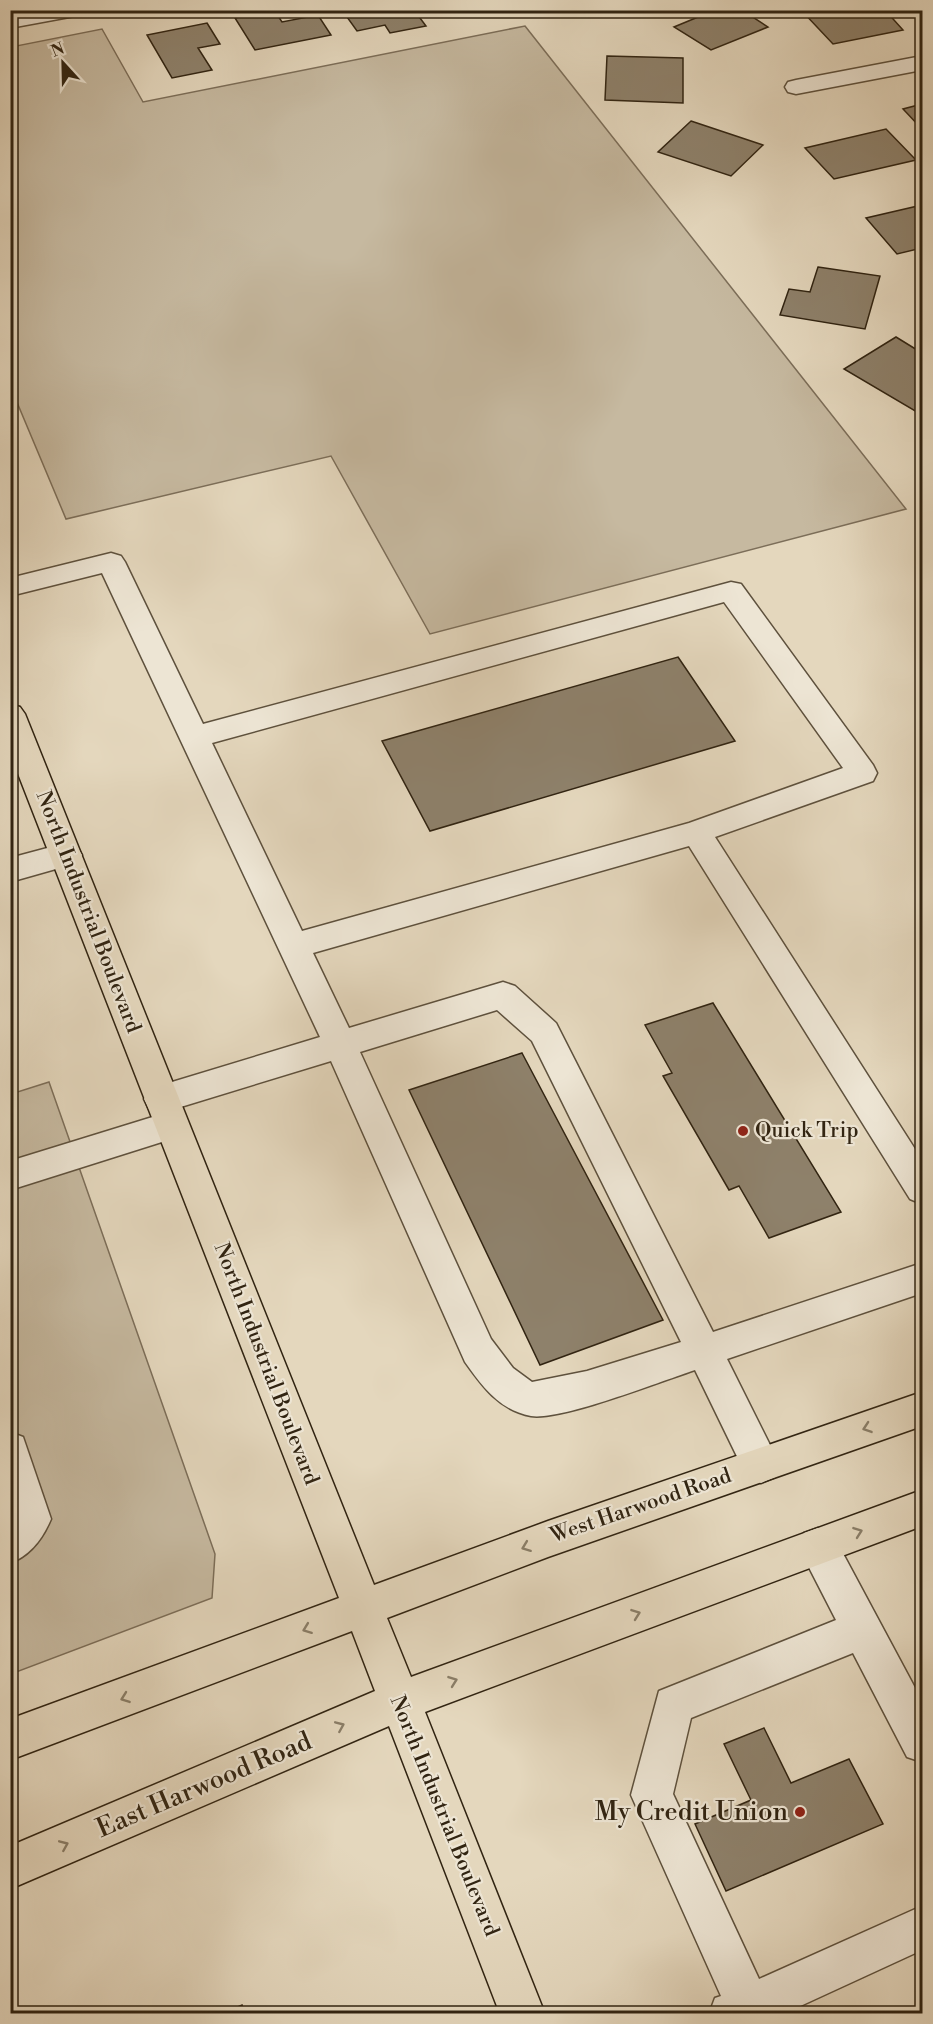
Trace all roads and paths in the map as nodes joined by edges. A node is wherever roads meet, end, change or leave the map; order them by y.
1 (75, 10) edge
2 (10, 22) edge
3 (922, 63) edge
4 (796, 87) dead end
5 (10, 587) edge
6 (10, 714) edge
7 (194, 736) junction
8 (696, 832) junction
9 (66, 855) junction
10 (10, 870) edge
11 (294, 946) junction
12 (340, 1044) junction
13 (166, 1112) junction
14 (10, 1176) edge
15 (922, 1189) edge
16 (922, 1278) edge
17 (704, 1351) junction
18 (922, 1409) edge
19 (10, 1449) edge
20 (761, 1465) junction
21 (922, 1508) edge
22 (10, 1545) edge
23 (818, 1546) junction
24 (362, 1609) junction
25 (863, 1629) junction
26 (398, 1701) junction
27 (10, 1740) edge
28 (922, 1742) edge
29 (10, 1868) edge
30 (922, 1928) edge
31 (740, 2010) edge
32 (523, 2013) edge

1 - 2 street
3 - 4 street
5 - 7 street
6 - 9 main road, North Industrial Boulevard
7 - 8 street
7 - 11 street
8 - 11 street
8 - 15 street
9 - 10 street
9 - 13 main road, North Industrial Boulevard
11 - 12 street
12 - 13 street
12 - 17 street
12 - 17 street
13 - 14 street
13 - 24 main road, North Industrial Boulevard
16 - 17 street
17 - 20 street
18 -> 20 main road, West Harwood Road
19 - 22 street
20 -> 24 main road, West Harwood Road
23 -> 21 main road
23 - 25 street
26 -> 23 main road
24 - 26 main road, North Industrial Boulevard
24 -> 27 main road
25 - 28 street
25 - 31 street
29 -> 26 main road, East Harwood Road
26 - 32 main road, North Industrial Boulevard
30 - 31 street

